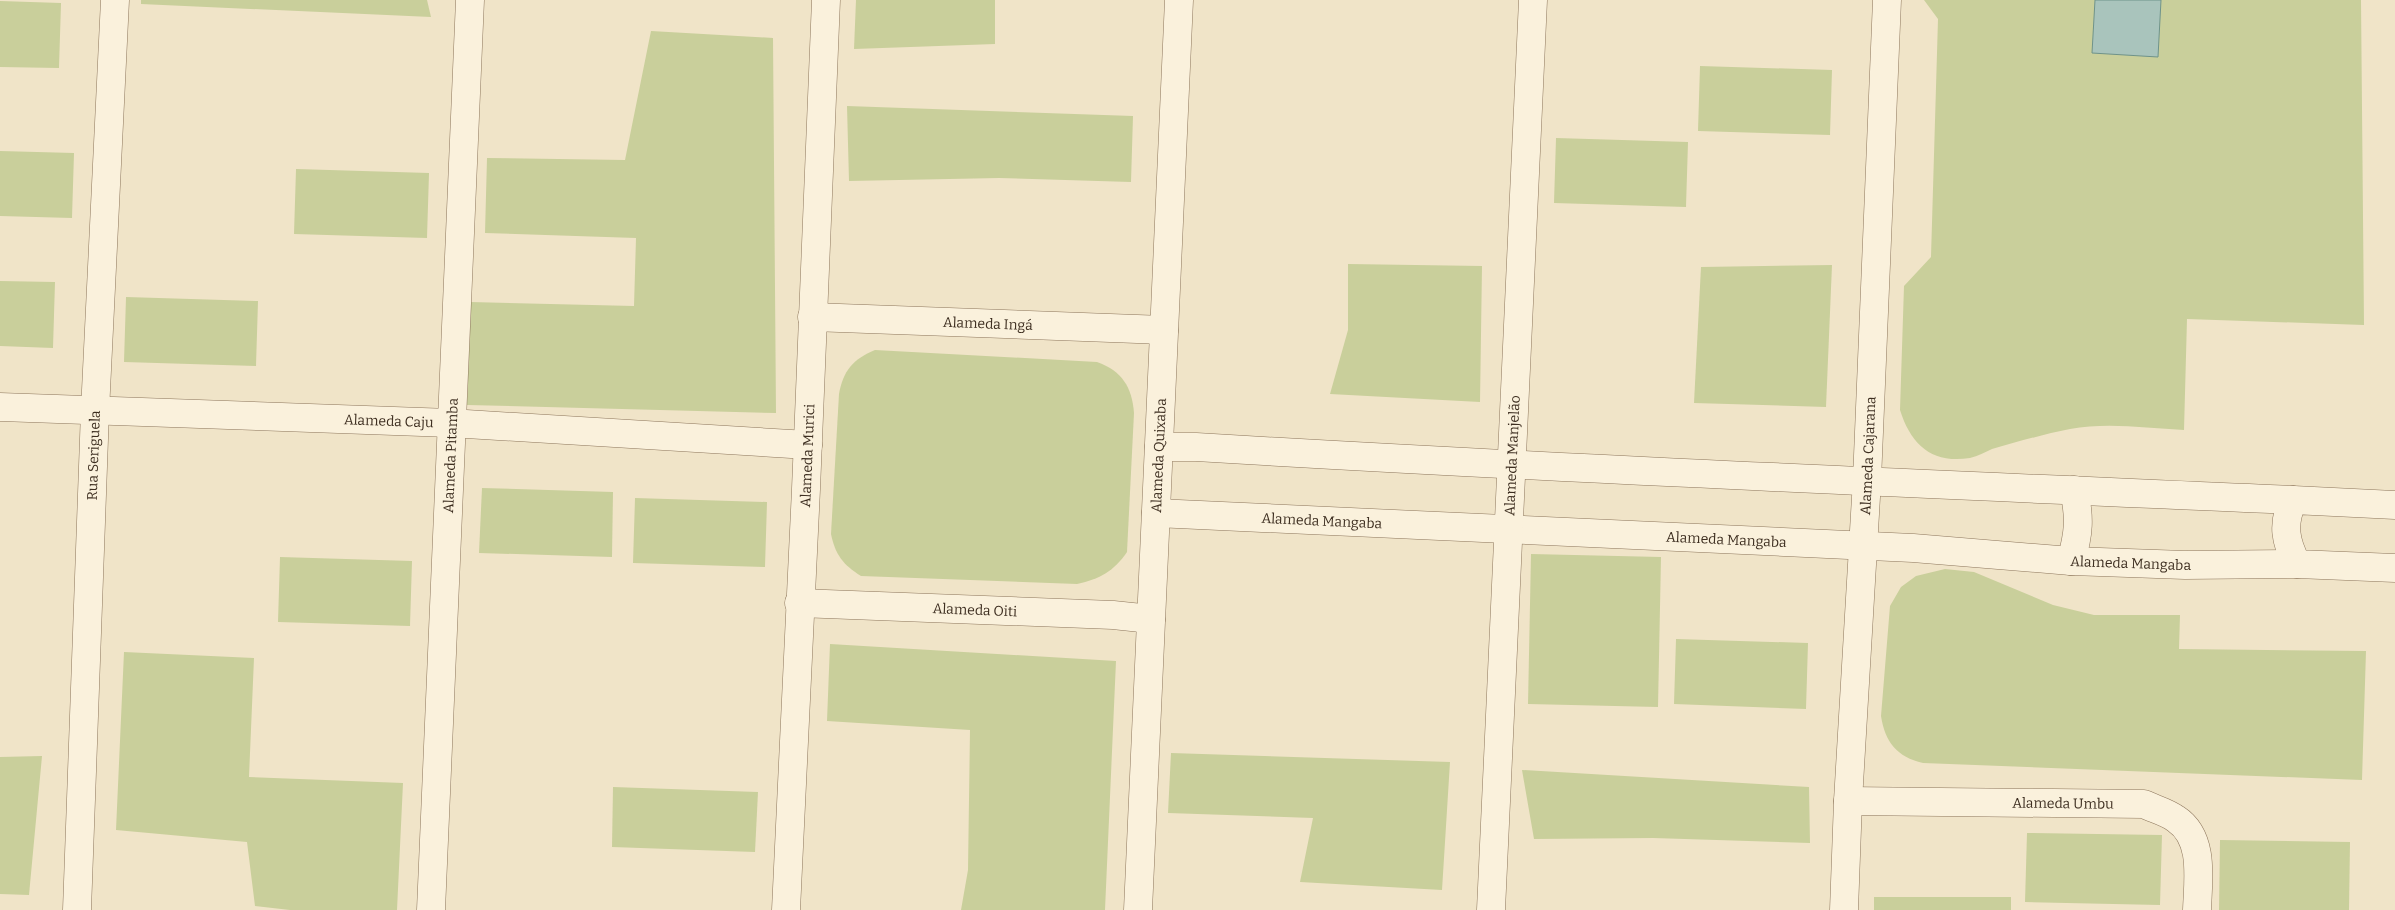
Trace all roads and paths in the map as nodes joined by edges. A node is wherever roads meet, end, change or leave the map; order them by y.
1 (115, 0) edge
2 (470, 0) edge
3 (826, 0) edge
4 (1179, 0) edge
5 (1533, 0) edge
6 (1887, 0) edge
7 (812, 317) junction
8 (1164, 330) junction
9 (0, 407) edge
10 (95, 412) junction
11 (450, 424) junction
12 (808, 445) junction
13 (1158, 447) junction
14 (1512, 466) junction
15 (1867, 480) junction
16 (2074, 490) junction
17 (2293, 500) junction
18 (2395, 504) edge
19 (1156, 513) junction
20 (1510, 529) junction
21 (1864, 547) junction
22 (2071, 561) junction
23 (2297, 564) junction
24 (2395, 568) edge
25 (800, 603) junction
26 (1151, 619) junction
27 (1848, 801) junction
28 (77, 910) edge
29 (431, 910) edge
30 (786, 910) edge
31 (1138, 910) edge
32 (1491, 910) edge
33 (1844, 910) edge
34 (2197, 910) edge

1 - 10 street, Rua Seriguela
2 - 11 street, Alameda Pitamba
3 - 7 street, Alameda Murici
4 - 8 street, Alameda Quixaba
5 - 14 street, Alameda Manjelão
6 - 15 street, Alameda Cajarana
7 - 8 street, Alameda Ingá
7 - 12 street, Alameda Murici
8 - 13 street, Alameda Quixaba
9 - 10 street, Alameda Caju
10 - 11 street, Alameda Caju
10 - 28 street, Rua Seriguela
11 - 12 street, Alameda Caju
11 - 29 street, Alameda Pitamba
12 - 25 street, Alameda Murici
13 - 14 street
13 - 19 street, Alameda Quixaba
14 - 15 street
14 - 20 street, Alameda Manjelão
15 - 16 street
15 - 21 street, Alameda Cajarana
16 - 17 street
16 - 22 street
17 - 18 street
17 - 23 street
19 - 20 street, Alameda Mangaba
19 - 26 street, Alameda Quixaba
20 - 21 street, Alameda Mangaba
20 - 32 street, Alameda Manjelão
21 - 22 street, Alameda Mangaba
21 - 27 street, Alameda Cajarana
22 - 23 street, Alameda Mangaba
23 - 24 street, Alameda Mangaba
25 - 26 street, Alameda Oiti
25 - 30 street, Alameda Murici
26 - 31 street, Alameda Quixaba
27 - 33 street, Alameda Cajarana
27 - 34 street, Alameda Umbu

